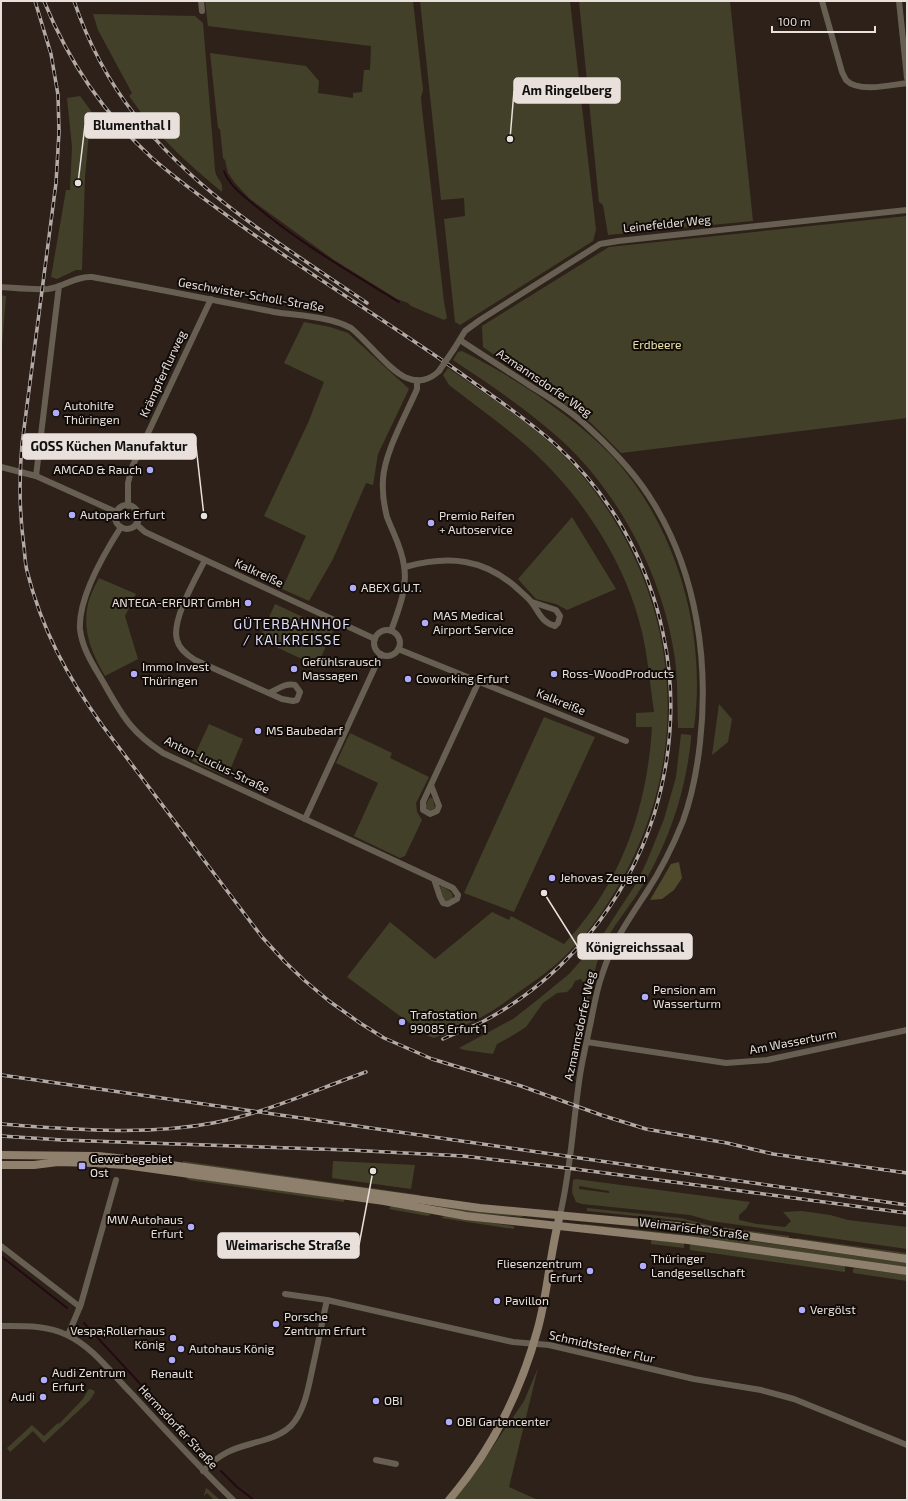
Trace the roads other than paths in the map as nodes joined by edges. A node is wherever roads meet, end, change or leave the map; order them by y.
1 (201, 1) edge
2 (822, 1) edge
3 (899, 4) edge
4 (907, 7) edge
5 (202, 11) dead end
6 (907, 78) edge
7 (907, 83) edge
8 (907, 210) edge
9 (59, 286) junction
10 (1, 287) edge
11 (210, 299) junction
12 (460, 340) junction
13 (417, 380) junction
14 (1, 467) edge
15 (36, 476) junction
16 (128, 506) junction
17 (116, 512) junction
18 (136, 524) junction
19 (121, 528) junction
20 (205, 560) junction
21 (404, 567) junction
22 (532, 602) junction
23 (390, 631) junction
24 (375, 639) junction
25 (398, 649) junction
26 (381, 654) junction
27 (479, 681) junction
28 (269, 694) junction
29 (626, 741) dead end
30 (431, 785) dead end
31 (306, 819) junction
32 (434, 879) dead end
33 (907, 1030) edge
34 (587, 1042) junction
35 (1, 1155) edge
36 (1, 1165) edge
37 (116, 1180) dead end
38 (560, 1215) junction
39 (557, 1227) junction
40 (1, 1246) edge
41 (907, 1259) edge
42 (907, 1271) edge
43 (285, 1294) dead end
44 (327, 1300) junction
45 (80, 1307) junction
46 (1, 1326) edge
47 (68, 1335) junction
48 (533, 1343) junction
49 (907, 1445) edge
50 (376, 1460) dead end
51 (396, 1464) dead end
52 (203, 1471) junction
53 (233, 1500) edge
54 (449, 1500) edge

1 - 5 street
2 - 7 street
3 - 4 street
3 - 6 street
8 - 12 street, Leinefelder Weg
9 - 10 street, Geschwister-Scholl-Straße
9 - 11 street, Geschwister-Scholl-Straße
9 - 15 street
11 - 13 street, Geschwister-Scholl-Straße
11 - 16 street, Krämpferflurweg
12 - 13 street, bridge
12 - 34 street, Azmannsdorfer Weg
13 - 21 street
14 - 15 street
15 - 17 street
16 - 17 street
16 - 18 street
17 - 19 street
18 - 19 street
18 - 20 street, Kalkreiße
19 - 31 street, Anton-Lucius-Straße
20 - 24 street, Kalkreiße
20 - 28 street
21 - 22 street
21 - 23 street
22 - 22 street
23 - 24 street
23 - 25 street
24 - 26 street
25 - 26 street
25 - 27 street, Kalkreiße
26 - 31 street
27 - 29 street, Kalkreiße
27 - 30 street
28 - 28 street
31 - 32 street, Anton-Lucius-Straße
33 - 34 street, Am Wasserturm
34 - 38 street, Azmannsdorfer Weg
35 - 38 main road, Weimarische Straße
36 - 39 main road, Weimarische Straße
37 - 45 street
38 - 39 main road
38 - 41 main road, Weimarische Straße
39 - 42 main road, Weimarische Straße
39 - 48 main road
40 - 45 street
43 - 44 street, Schmidtstedter Flur
44 - 48 street, Schmidtstedter Flur
44 - 52 street
45 - 47 street
46 - 47 street, Hermsdorfer Straße
47 - 52 street, Hermsdorfer Straße
48 - 49 street, Schmidtstedter Flur
48 - 54 main road
50 - 51 street
52 - 53 street, Hermsdorfer Straße

